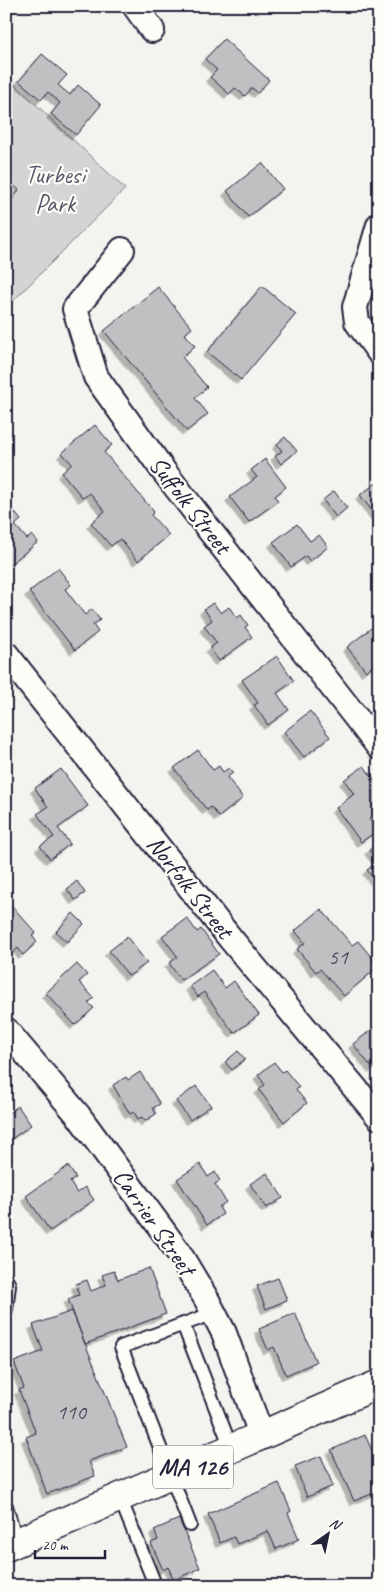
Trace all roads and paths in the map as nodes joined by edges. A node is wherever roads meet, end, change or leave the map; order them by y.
1 (135, 6) edge
2 (152, 30) dead end
3 (378, 225) edge
4 (122, 250) dead end
5 (379, 352) edge
6 (6, 654) edge
7 (379, 747) edge
8 (6, 1030) edge
9 (379, 1117) edge
10 (6, 1279) edge
11 (6, 1310) edge
12 (214, 1313) junction
13 (184, 1324) junction
14 (379, 1384) edge
15 (262, 1437) junction
16 (232, 1450) junction
17 (172, 1476) junction
18 (120, 1498) junction
19 (6, 1506) edge
20 (190, 1525) dead end
21 (12, 1545) edge
22 (154, 1582) dead end

1 - 2 street
3 - 5 street
4 - 7 street, Suffolk Street
6 - 9 street, Norfolk Street
8 - 12 street, Carrier Street
10 - 11 lane
12 - 13 lane
12 - 15 street, Carrier Street
13 - 16 lane
13 - 17 lane
14 - 15 main road, MA 126
15 - 16 main road, MA 126
16 - 17 main road, MA 126
17 - 18 main road, MA 126
17 - 20 lane
18 - 21 main road, MA 126
18 - 22 lane
19 - 21 lane

